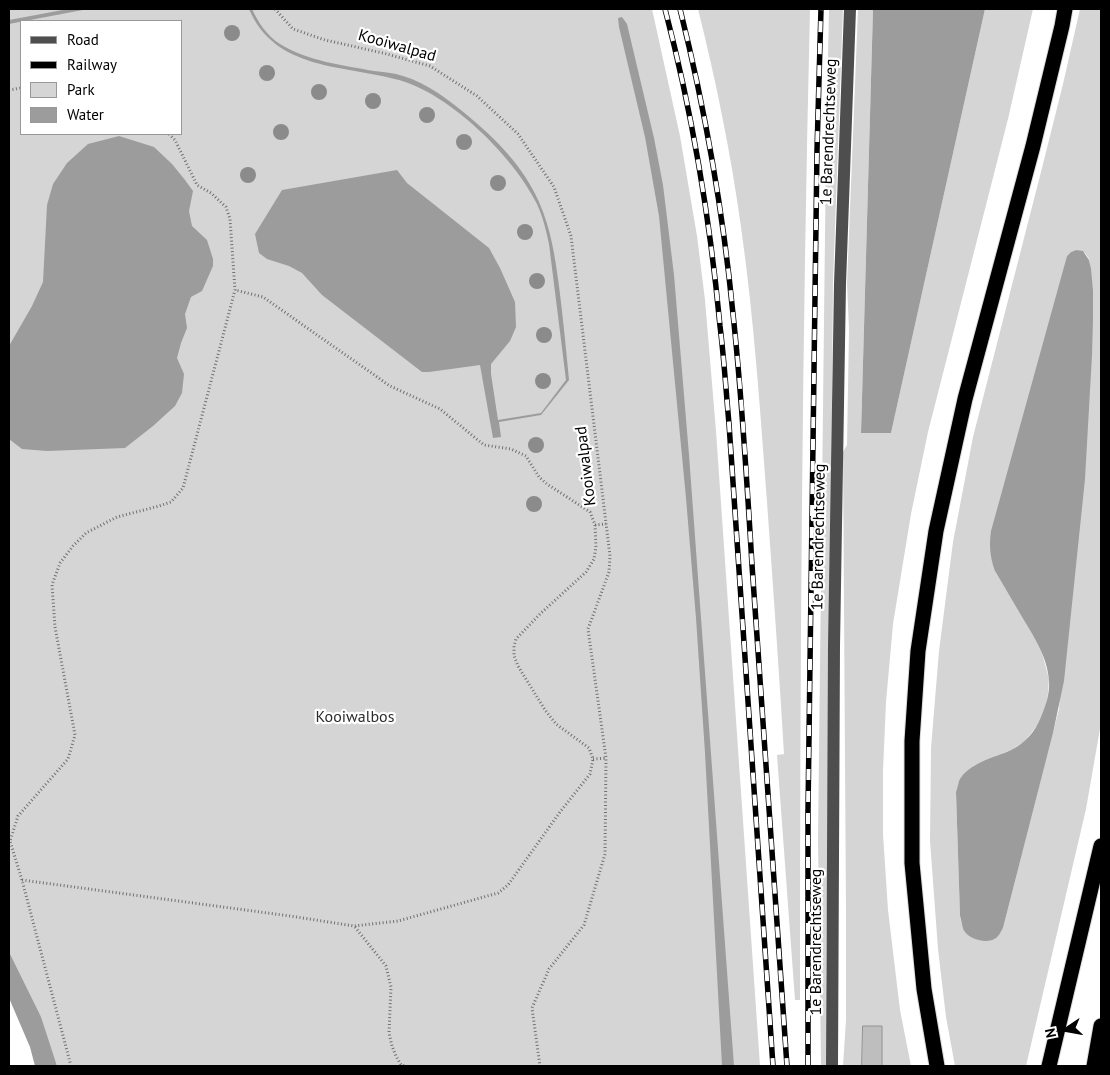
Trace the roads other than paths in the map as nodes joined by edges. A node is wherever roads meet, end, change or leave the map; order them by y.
1 (850, 9) edge
2 (1065, 9) edge
3 (1101, 846) edge
4 (1101, 1026) edge
5 (832, 1066) edge
6 (937, 1066) edge
7 (1049, 1066) edge
8 (1094, 1066) edge

1 - 5 lane, 1e Barendrechtseweg
2 - 6 highway
3 - 7 highway
4 - 8 highway

